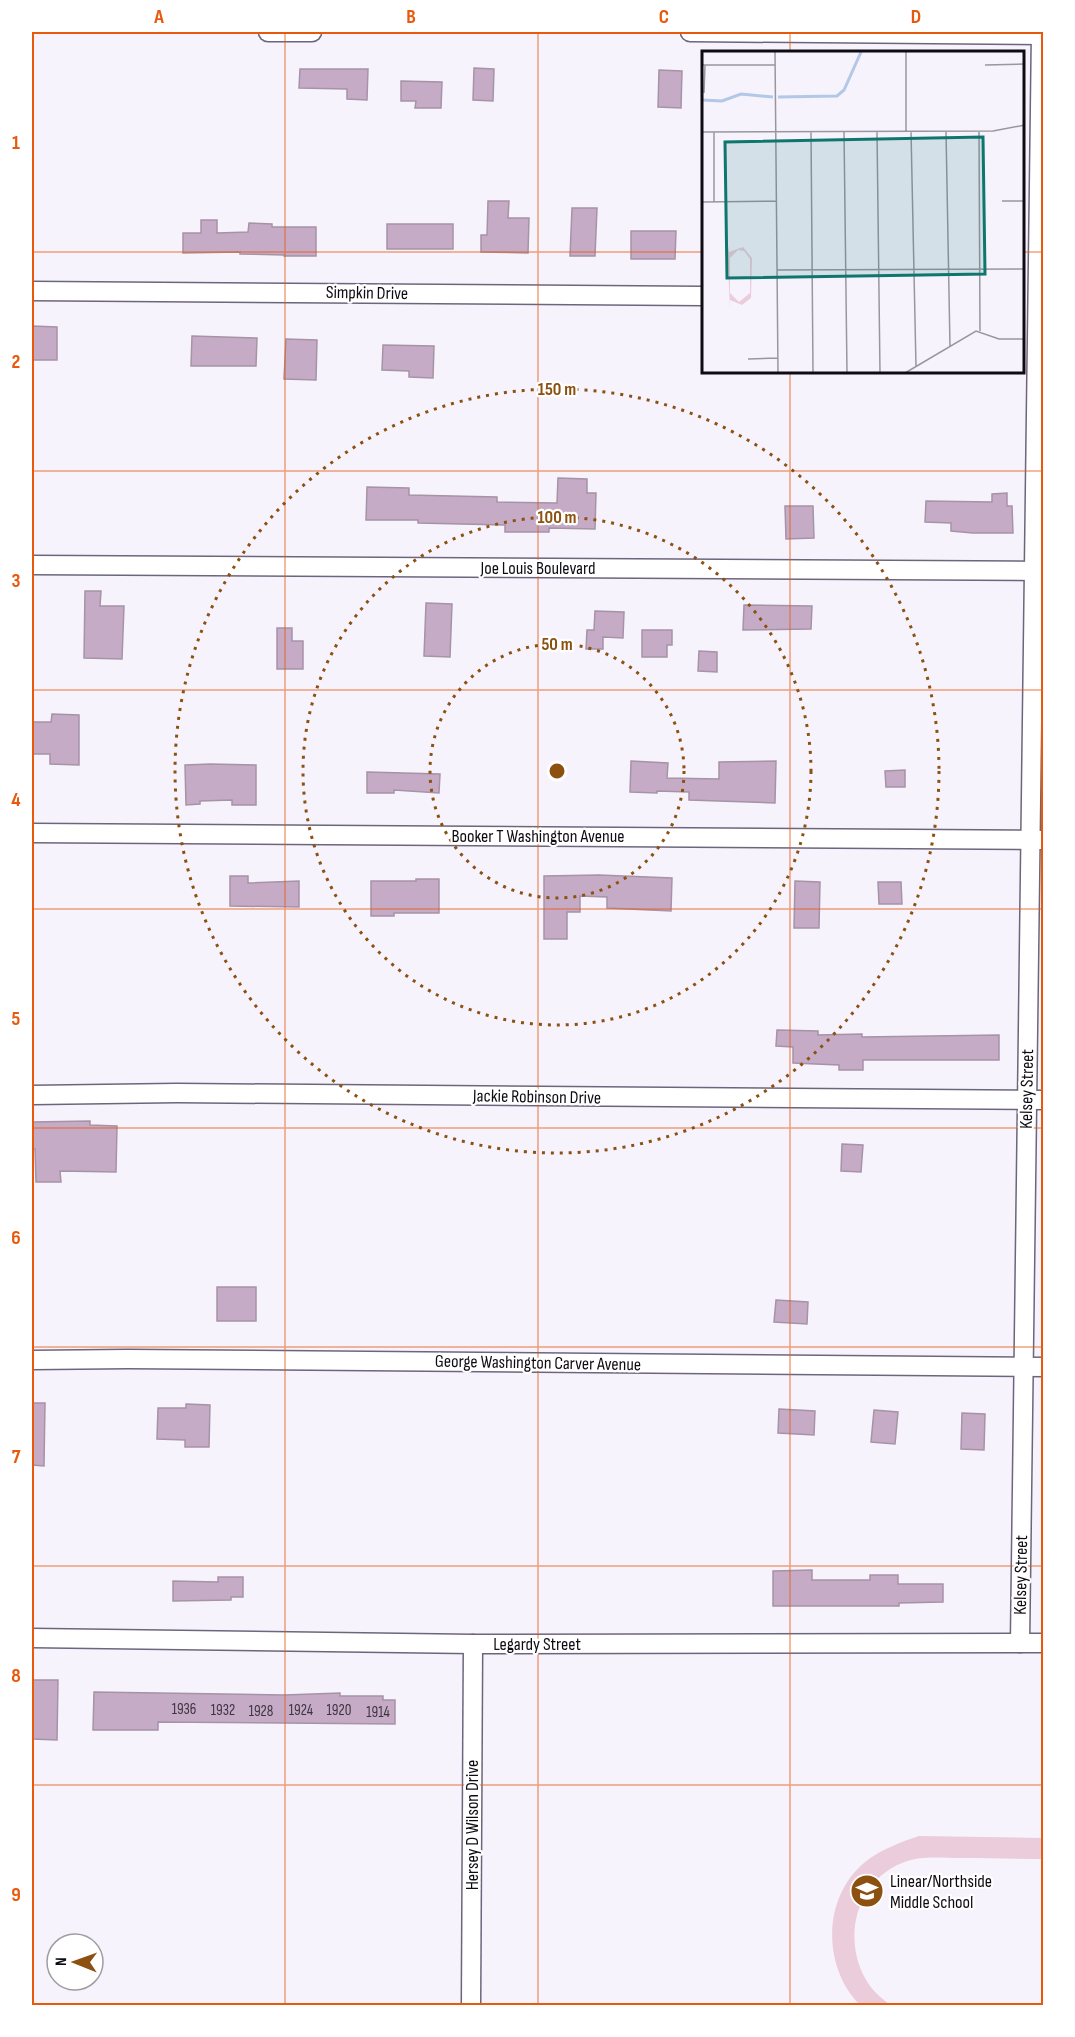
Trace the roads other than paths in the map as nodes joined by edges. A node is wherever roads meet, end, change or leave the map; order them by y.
1 (268, 32) edge
2 (312, 32) edge
3 (690, 32) edge
4 (1042, 34) edge
5 (32, 291) edge
6 (702, 296) edge
7 (1034, 300) edge
8 (32, 565) edge
9 (1039, 571) edge
10 (32, 833) edge
11 (1037, 840) edge
12 (32, 1095) edge
13 (1035, 1100) edge
14 (32, 1360) edge
15 (1023, 1367) junction
16 (1044, 1367) edge
17 (32, 1638) edge
18 (1020, 1643) junction
19 (1044, 1643) edge
20 (473, 1644) junction
21 (471, 2006) edge

1 - 2 street
3 - 4 street
4 - 7 street, Kelsey Street
5 - 6 street, Simpkin Drive
7 - 9 street, Kelsey Street
8 - 9 street, Joe Louis Boulevard
9 - 11 street, Kelsey Street
10 - 11 street, Booker T Washington Avenue
11 - 13 street, Kelsey Street
12 - 13 street, Jackie Robinson Drive
13 - 15 street, Kelsey Street
14 - 15 street, George Washington Carver Avenue
15 - 16 street, George Washington Carver Avenue
15 - 18 street, Kelsey Street
17 - 20 street, Legardy Street
18 - 19 street, Legardy Street
18 - 20 street, Legardy Street
20 - 21 street, Hersey D Wilson Drive

